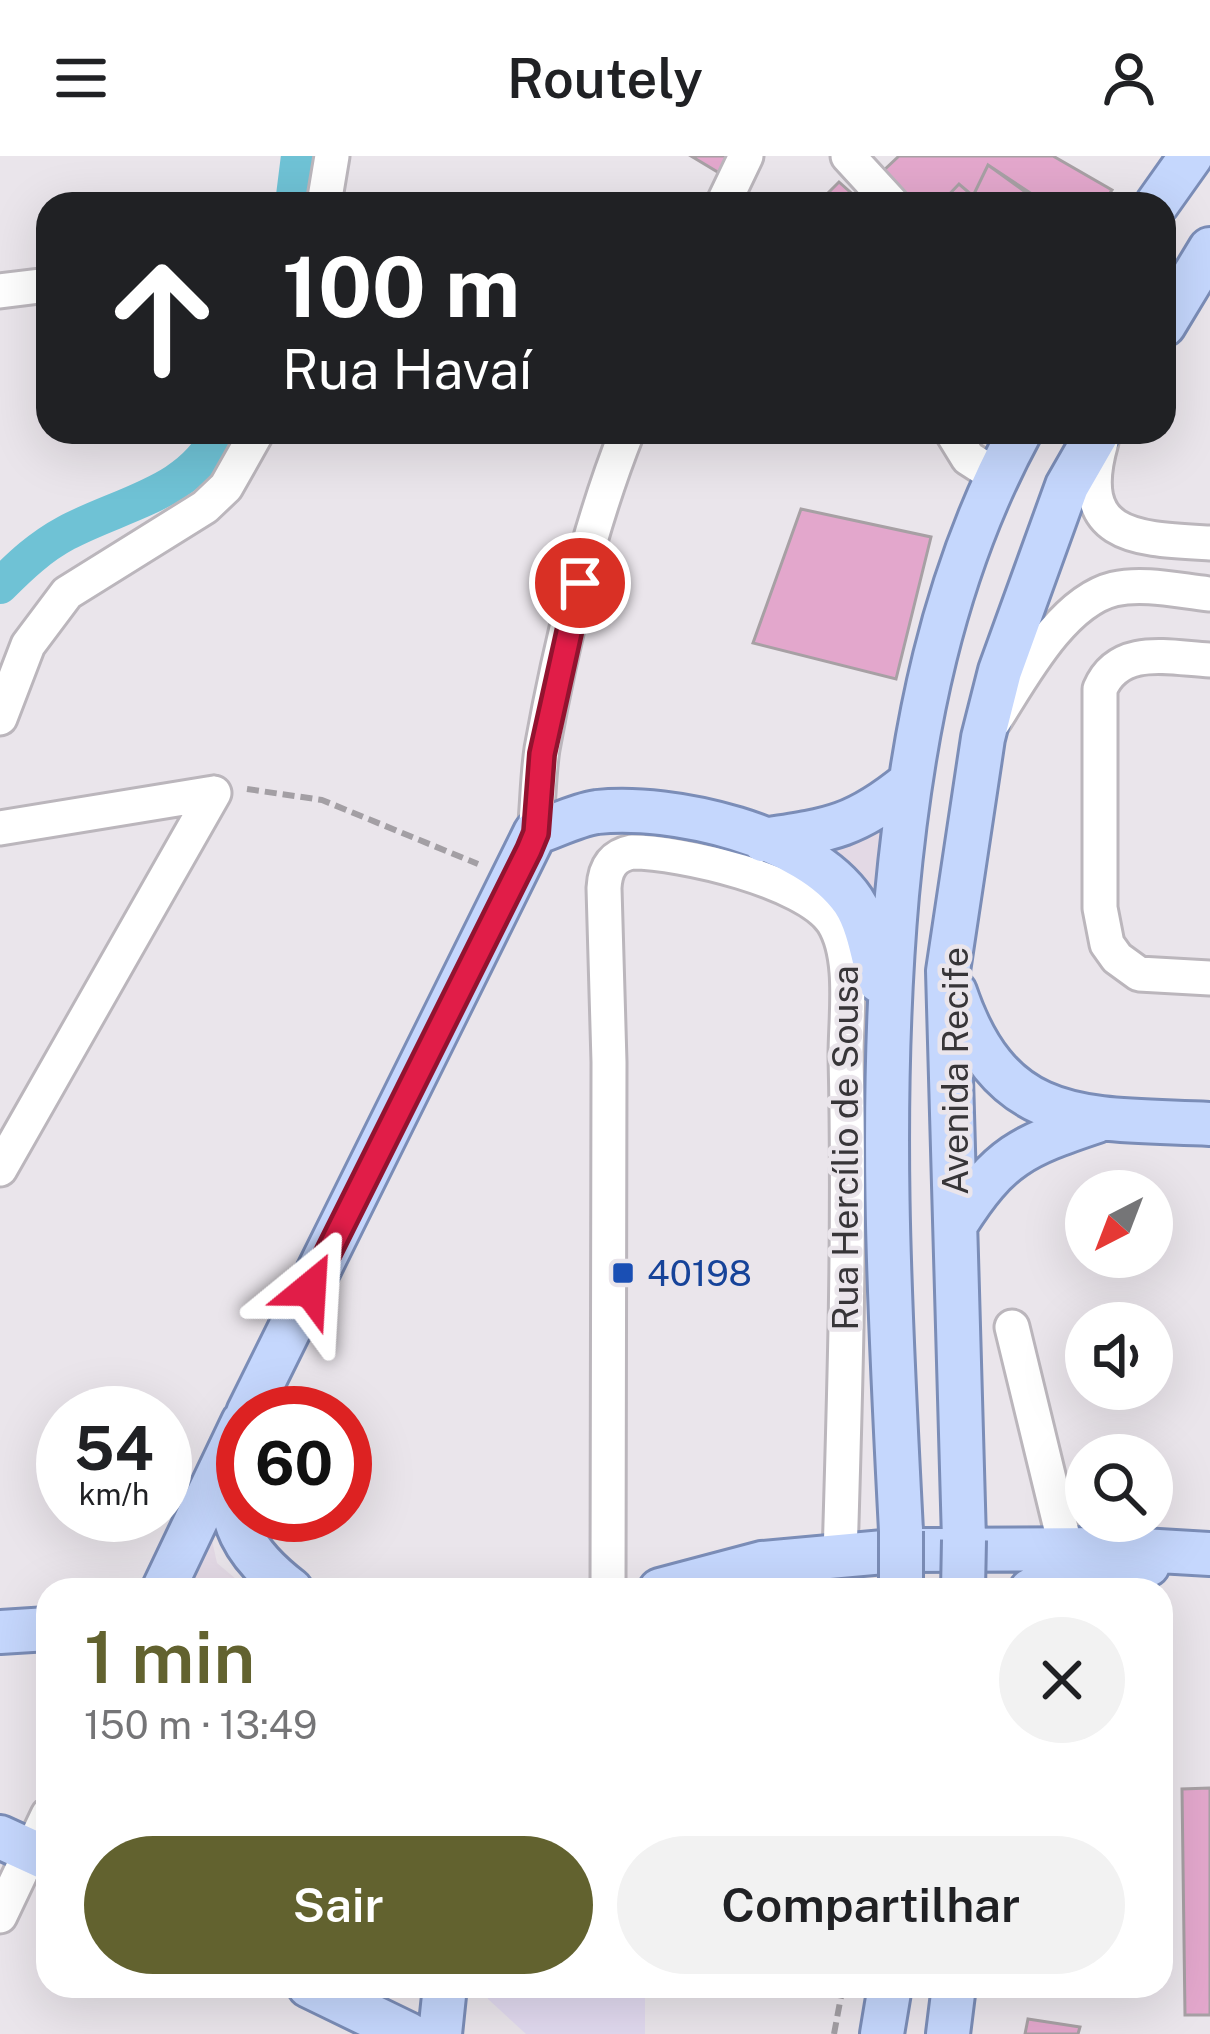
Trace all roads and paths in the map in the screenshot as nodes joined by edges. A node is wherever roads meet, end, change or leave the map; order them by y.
1 (332, 156) edge
2 (746, 156) edge
3 (848, 156) edge
4 (1191, 156) edge
5 (326, 192) edge
6 (729, 192) edge
7 (881, 192) edge
8 (1166, 192) edge
9 (1210, 249) edge
10 (36, 288) edge
11 (0, 292) edge
12 (1176, 305) edge
13 (250, 444) edge
14 (623, 444) edge
15 (959, 444) edge
16 (1013, 444) edge
17 (1093, 444) edge
18 (1099, 444) edge
19 (996, 476) junction
20 (1210, 543) edge
21 (1210, 594) edge
22 (1210, 660) edge
23 (0, 718) edge
24 (983, 738) junction
25 (909, 783) junction
26 (214, 793) junction
27 (0, 828) edge
28 (536, 833) junction
29 (763, 840) junction
30 (516, 878) junction
31 (948, 971) junction
32 (1210, 977) edge
33 (887, 1011) junction
34 (1098, 1120) junction
35 (1210, 1124) edge
36 (0, 1169) edge
37 (956, 1230) junction
38 (1012, 1327) dead end
39 (261, 1386) edge
40 (216, 1478) edge
41 (247, 1542) edge
42 (1197, 1554) edge
43 (840, 1557) junction
44 (169, 1578) edge
45 (276, 1578) edge
46 (608, 1578) edge
47 (705, 1578) edge
48 (901, 1578) edge
49 (963, 1578) edge
50 (1058, 1578) edge
51 (36, 1630) edge
52 (0, 1632) edge
53 (31, 1840) edge
54 (0, 1916) edge
55 (326, 1998) edge
56 (444, 1998) edge
57 (841, 1998) edge
58 (888, 1998) edge
59 (952, 1998) edge
60 (365, 2025) edge
61 (408, 2034) edge
62 (440, 2034) edge
63 (834, 2034) edge
64 (882, 2034) edge
65 (948, 2034) edge

1 - 5 street
2 - 6 street
3 - 7 street
4 - 8 main road
9 - 12 main road
10 - 11 street
13 - 23 street
14 - 28 street
15 - 19 street
16 - 19 main road, Avenida Recife
17 - 24 main road, Avenida Recife
18 - 20 street
19 - 25 main road, Avenida Recife
21 - 24 street
22 - 32 street
24 - 31 main road, Avenida Recife
25 - 29 main road
25 - 33 main road, Avenida Recife
26 - 27 street
26 - 30 path
26 - 36 street
28 - 29 main road
28 - 30 main road
29 - 33 main road
30 - 39 main road
31 - 34 main road
31 - 37 main road, Avenida Recife
33 - 48 main road, Avenida Recife, bridge
34 - 35 main road
34 - 37 main road
37 - 49 main road, Avenida Recife, bridge
38 - 50 street
40 - 44 main road
41 - 45 main road
42 - 50 main road
43 - 46 street, Rua Hercílio de Sousa
43 - 47 main road
43 - 50 main road
51 - 52 main road
53 - 54 street
55 - 60 main road
56 - 62 main road
57 - 63 path
58 - 64 main road
59 - 65 main road
60 - 61 main road

